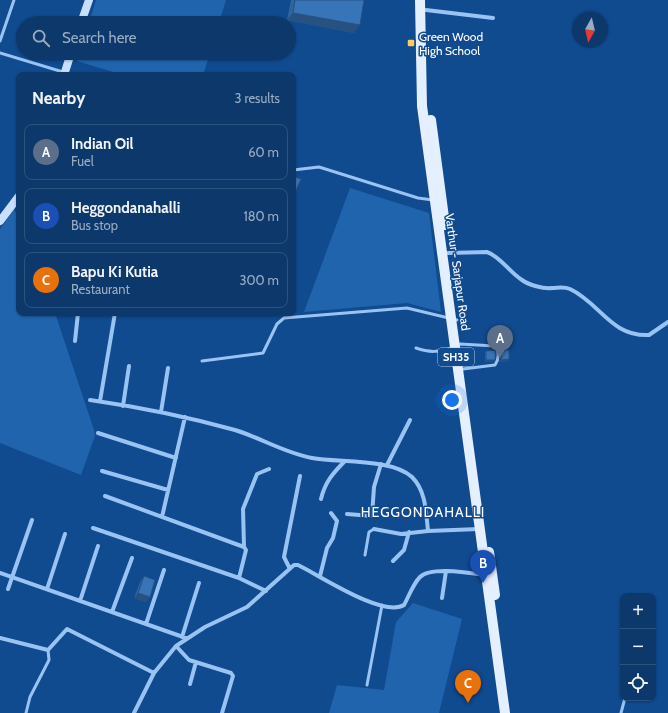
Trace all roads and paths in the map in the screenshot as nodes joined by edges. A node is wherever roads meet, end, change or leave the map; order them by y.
1 (14, 0) edge
2 (89, 0) edge
3 (420, 0) edge
4 (426, 5) edge
5 (83, 16) edge
6 (493, 18) dead end
7 (0, 41) edge
8 (0, 53) edge
9 (16, 58) edge
10 (22, 60) edge
11 (70, 60) edge
12 (61, 72) edge
13 (67, 72) edge
14 (296, 170) edge
15 (16, 200) edge
16 (439, 202) junction
17 (0, 221) edge
18 (448, 252) junction
19 (78, 316) edge
20 (114, 316) edge
21 (454, 319) junction
22 (668, 322) edge
23 (75, 340) dead end
24 (457, 345) junction
25 (416, 348) dead end
26 (202, 361) dead end
27 (129, 366) dead end
28 (168, 368) dead end
29 (463, 369) junction
30 (90, 400) dead end
31 (100, 401) junction
32 (123, 406) junction
33 (161, 412) junction
34 (185, 417) junction
35 (410, 420) dead end
36 (98, 433) dead end
37 (176, 458) junction
38 (345, 461) junction
39 (381, 464) junction
40 (387, 465) junction
41 (269, 469) dead end
42 (102, 470) dead end
43 (300, 476) dead end
44 (168, 490) junction
45 (105, 496) dead end
46 (321, 499) dead end
47 (331, 513) dead end
48 (347, 514) dead end
49 (162, 516) junction
50 (32, 520) dead end
51 (93, 528) dead end
52 (374, 528) joint
53 (479, 528) junction
54 (428, 531) junction
55 (409, 532) junction
56 (66, 534) dead end
57 (98, 546) dead end
58 (244, 547) junction
59 (365, 555) dead end
60 (132, 558) dead end
61 (393, 561) dead end
62 (289, 567) junction
63 (164, 570) dead end
64 (446, 571) junction
65 (0, 573) edge
66 (485, 575) junction
67 (320, 576) junction
68 (12, 577) junction
69 (240, 578) junction
70 (199, 583) dead end
71 (8, 589) dead end
72 (46, 589) junction
73 (266, 591) junction
74 (442, 598) dead end
75 (80, 601) junction
76 (382, 605) junction
77 (112, 612) junction
78 (146, 624) junction
79 (0, 638) edge
80 (184, 638) junction
81 (176, 646) junction
82 (48, 650) junction
83 (196, 662) junction
84 (154, 673) junction
85 (190, 684) dead end
86 (367, 685) dead end
87 (624, 701) edge
88 (26, 713) edge
89 (134, 713) edge
90 (222, 713) edge
91 (505, 713) edge
92 (509, 713) edge
93 (622, 713) edge

1 - 7 lane
2 - 5 street
3 - 16 main road, Varthur - Sarjapur Road / SH35
4 - 6 street
4 - 16 main road, Varthur - Sarjapur Road / SH35
8 - 9 lane
10 - 12 lane
11 - 13 street
14 - 16 lane
15 - 17 street
16 - 18 main road, Varthur - Sarjapur Road / SH35
16 - 21 main road, Varthur - Sarjapur Road / SH35
18 - 21 main road, Varthur - Sarjapur Road / SH35
18 - 22 street
19 - 23 street
20 - 31 street
21 - 24 main road, Varthur - Sarjapur Road / SH35
21 - 26 lane
24 - 25 lane
24 - 29 main road, Varthur - Sarjapur Road / SH35
24 - 29 lane
24 - 53 main road, Varthur - Sarjapur Road / SH35
27 - 32 street
28 - 33 street
29 - 92 main road, Varthur - Sarjapur Road / SH35
30 - 31 street
31 - 32 street
32 - 33 street
33 - 34 street
34 - 37 street
34 - 38 street
35 - 40 street
36 - 37 street
37 - 44 street
38 - 39 street
38 - 46 street
39 - 40 street
39 - 48 street
40 - 54 street
41 - 58 street
42 - 44 street
43 - 62 street
44 - 49 street
45 - 49 street
47 - 67 street
49 - 58 street
50 - 68 street
51 - 69 street
52 - 55 street
52 - 59 lane
53 - 54 street
53 - 66 main road, Varthur - Sarjapur Road / SH35
54 - 55 street
55 - 61 street
56 - 72 street
57 - 75 street
58 - 69 street
60 - 77 street
62 - 67 street
62 - 73 street
63 - 78 street
64 - 66 street
64 - 74 street
64 - 76 street
65 - 68 street
66 - 91 main road, Varthur - Sarjapur Road / SH35
67 - 76 street
68 - 71 street
68 - 72 street
69 - 73 street
70 - 80 street
72 - 75 street
73 - 80 street
75 - 77 street
76 - 86 lane
77 - 78 street
78 - 80 street
79 - 82 street
80 - 81 street
81 - 83 street
81 - 84 street
82 - 84 street
82 - 88 lane
83 - 85 street
83 - 90 street
84 - 89 street
87 - 93 lane

